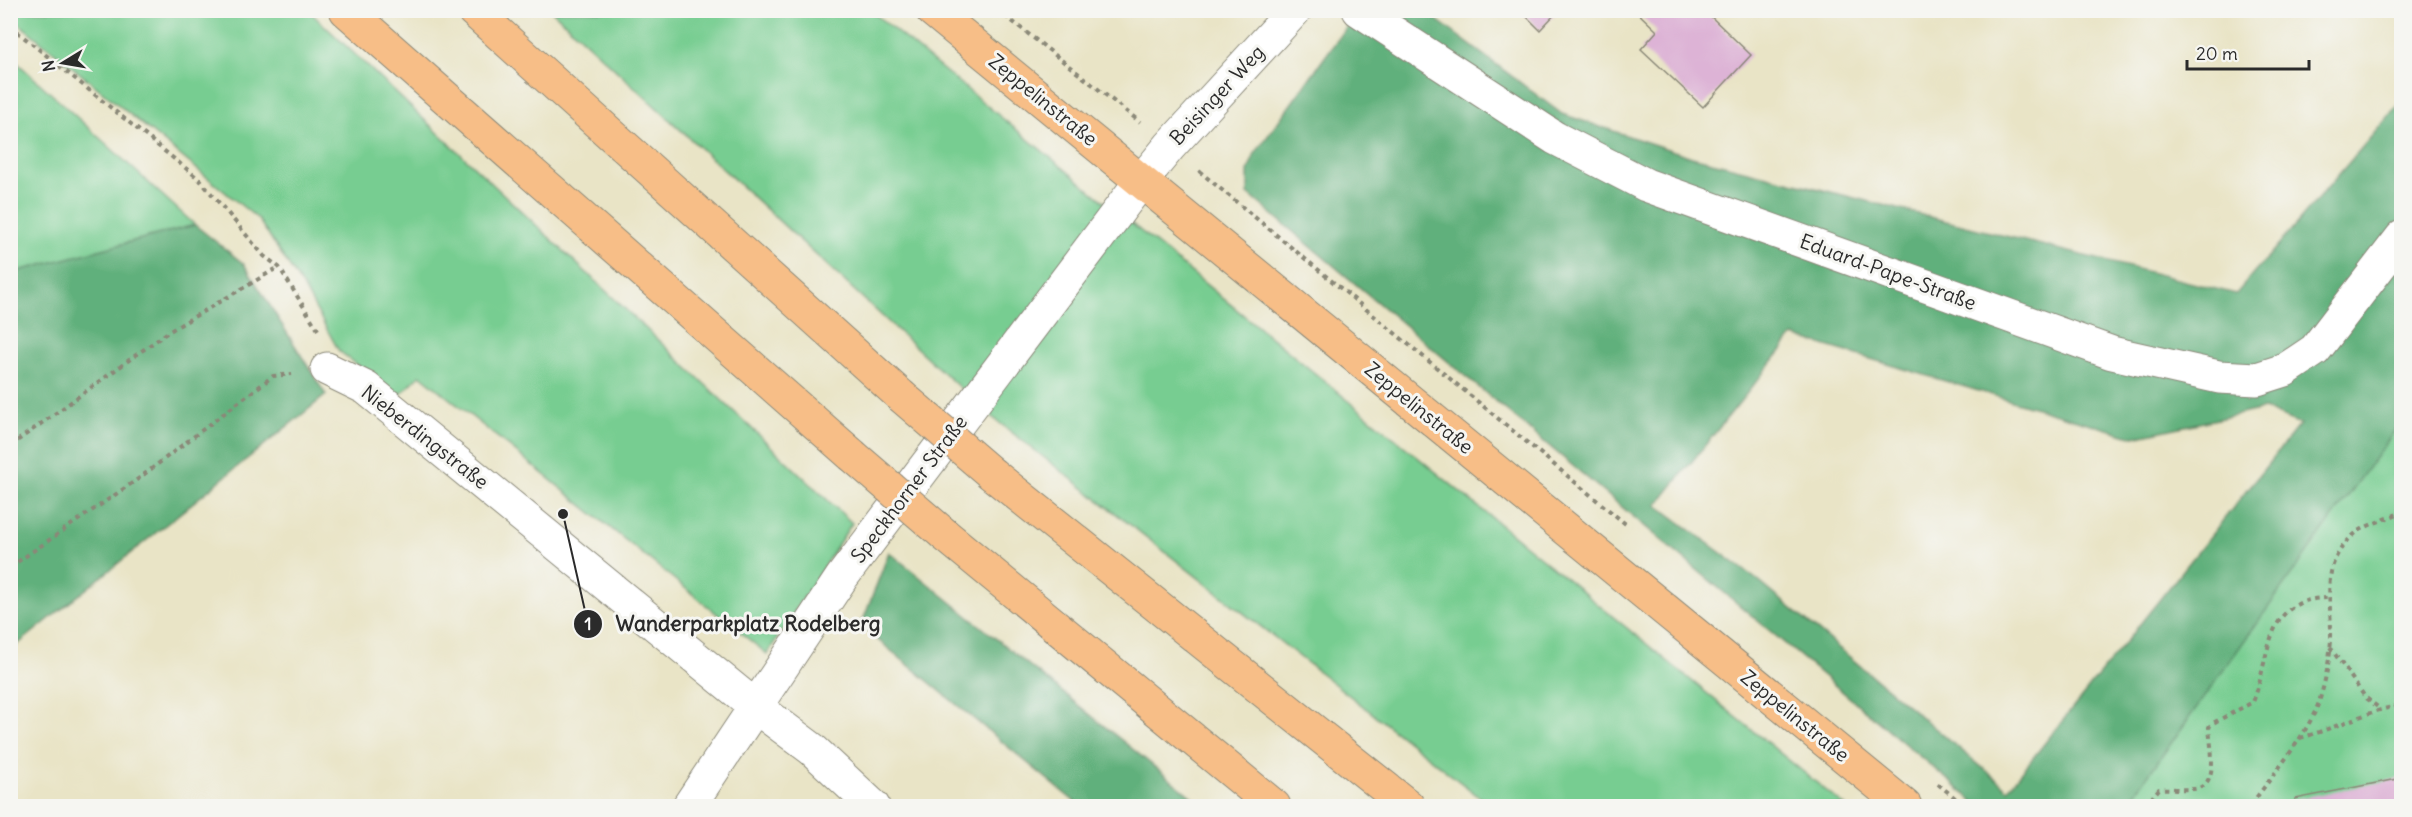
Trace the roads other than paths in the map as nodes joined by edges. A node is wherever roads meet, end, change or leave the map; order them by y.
1 (346, 10) edge
2 (473, 10) edge
3 (932, 10) edge
4 (1295, 10) edge
5 (1359, 10) edge
6 (1142, 180) junction
7 (2402, 237) edge
8 (327, 369) road end
9 (756, 707) junction
10 (689, 807) edge
11 (873, 807) edge
12 (1274, 807) edge
13 (1408, 807) edge
14 (1905, 807) edge

1 - 12 main road, bridge
2 - 13 main road, bridge
3 - 6 main road, Zeppelinstraße
4 - 6 street, Beisinger Weg
5 - 7 street, Eduard-Pape-Straße
6 - 9 street, Speckhorner Straße
6 - 14 main road, Zeppelinstraße
8 - 9 street, Nieberdingstraße
9 - 10 street, Speckhorner Straße
9 - 11 street, Nieberdingstraße

